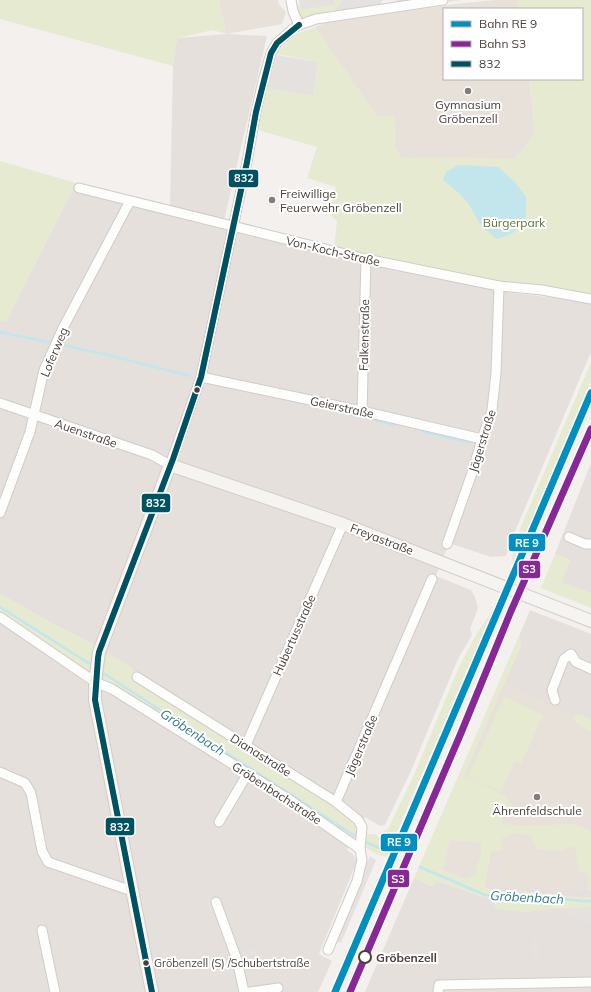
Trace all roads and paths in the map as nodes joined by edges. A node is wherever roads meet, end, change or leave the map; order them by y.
1 (291, 0) edge
2 (443, 0) edge
3 (299, 25) junction
4 (79, 188) dead end
5 (130, 201) junction
6 (233, 226) junction
7 (366, 259) junction
8 (498, 286) junction
9 (591, 299) edge
10 (201, 377) junction
11 (0, 403) edge
12 (362, 411) junction
13 (34, 415) junction
14 (482, 439) junction
15 (170, 465) junction
16 (0, 513) edge
17 (343, 524) junction
18 (569, 537) dead end
19 (447, 544) dead end
20 (591, 544) edge
21 (432, 578) dead end
22 (0, 617) edge
23 (591, 621) edge
24 (591, 670) edge
25 (96, 672) junction
26 (137, 677) dead end
27 (555, 700) dead end
28 (246, 745) junction
29 (0, 772) edge
30 (248, 773) junction
31 (336, 802) junction
32 (219, 822) dead end
33 (360, 847) junction
34 (131, 888) junction
35 (216, 902) dead end
36 (42, 930) dead end
37 (328, 950) dead end
38 (591, 982) edge
39 (557, 987) edge
40 (278, 988) dead end
41 (55, 992) edge
42 (152, 992) edge
43 (244, 992) edge
44 (250, 992) edge
45 (438, 992) edge

1 - 3 street
2 - 3 street
3 - 6 street
4 - 5 street, Von-Koch-Straße
5 - 6 street, Von-Koch-Straße
5 - 13 street, Loferweg
6 - 7 street, Von-Koch-Straße
6 - 10 street
7 - 8 street, Von-Koch-Straße
7 - 12 street, Falkenstraße
8 - 9 street, Von-Koch-Straße
8 - 14 street, Jägerstraße
10 - 12 street, Geierstraße
10 - 15 street
11 - 13 street, Auenstraße
12 - 14 street, Geierstraße
13 - 15 street, Auenstraße
13 - 16 street, Loferweg
14 - 19 street, Jägerstraße
15 - 17 street, Freyastraße
15 - 25 street
17 - 23 street, Freyastraße
17 - 28 street, Hubertusstraße
18 - 20 street
21 - 31 street, Jägerstraße
22 - 25 street, Gröbenbachstraße
24 - 27 street
25 - 30 street, Gröbenbachstraße
25 - 34 street
26 - 28 street, Dianastraße
28 - 31 street, Dianastraße
29 - 34 street
30 - 32 street
30 - 33 street, Gröbenbachstraße
31 - 33 street, Dianastraße
33 - 37 street
34 - 42 street
35 - 43 street
36 - 41 street
38 - 39 street
39 - 45 street
40 - 44 street

